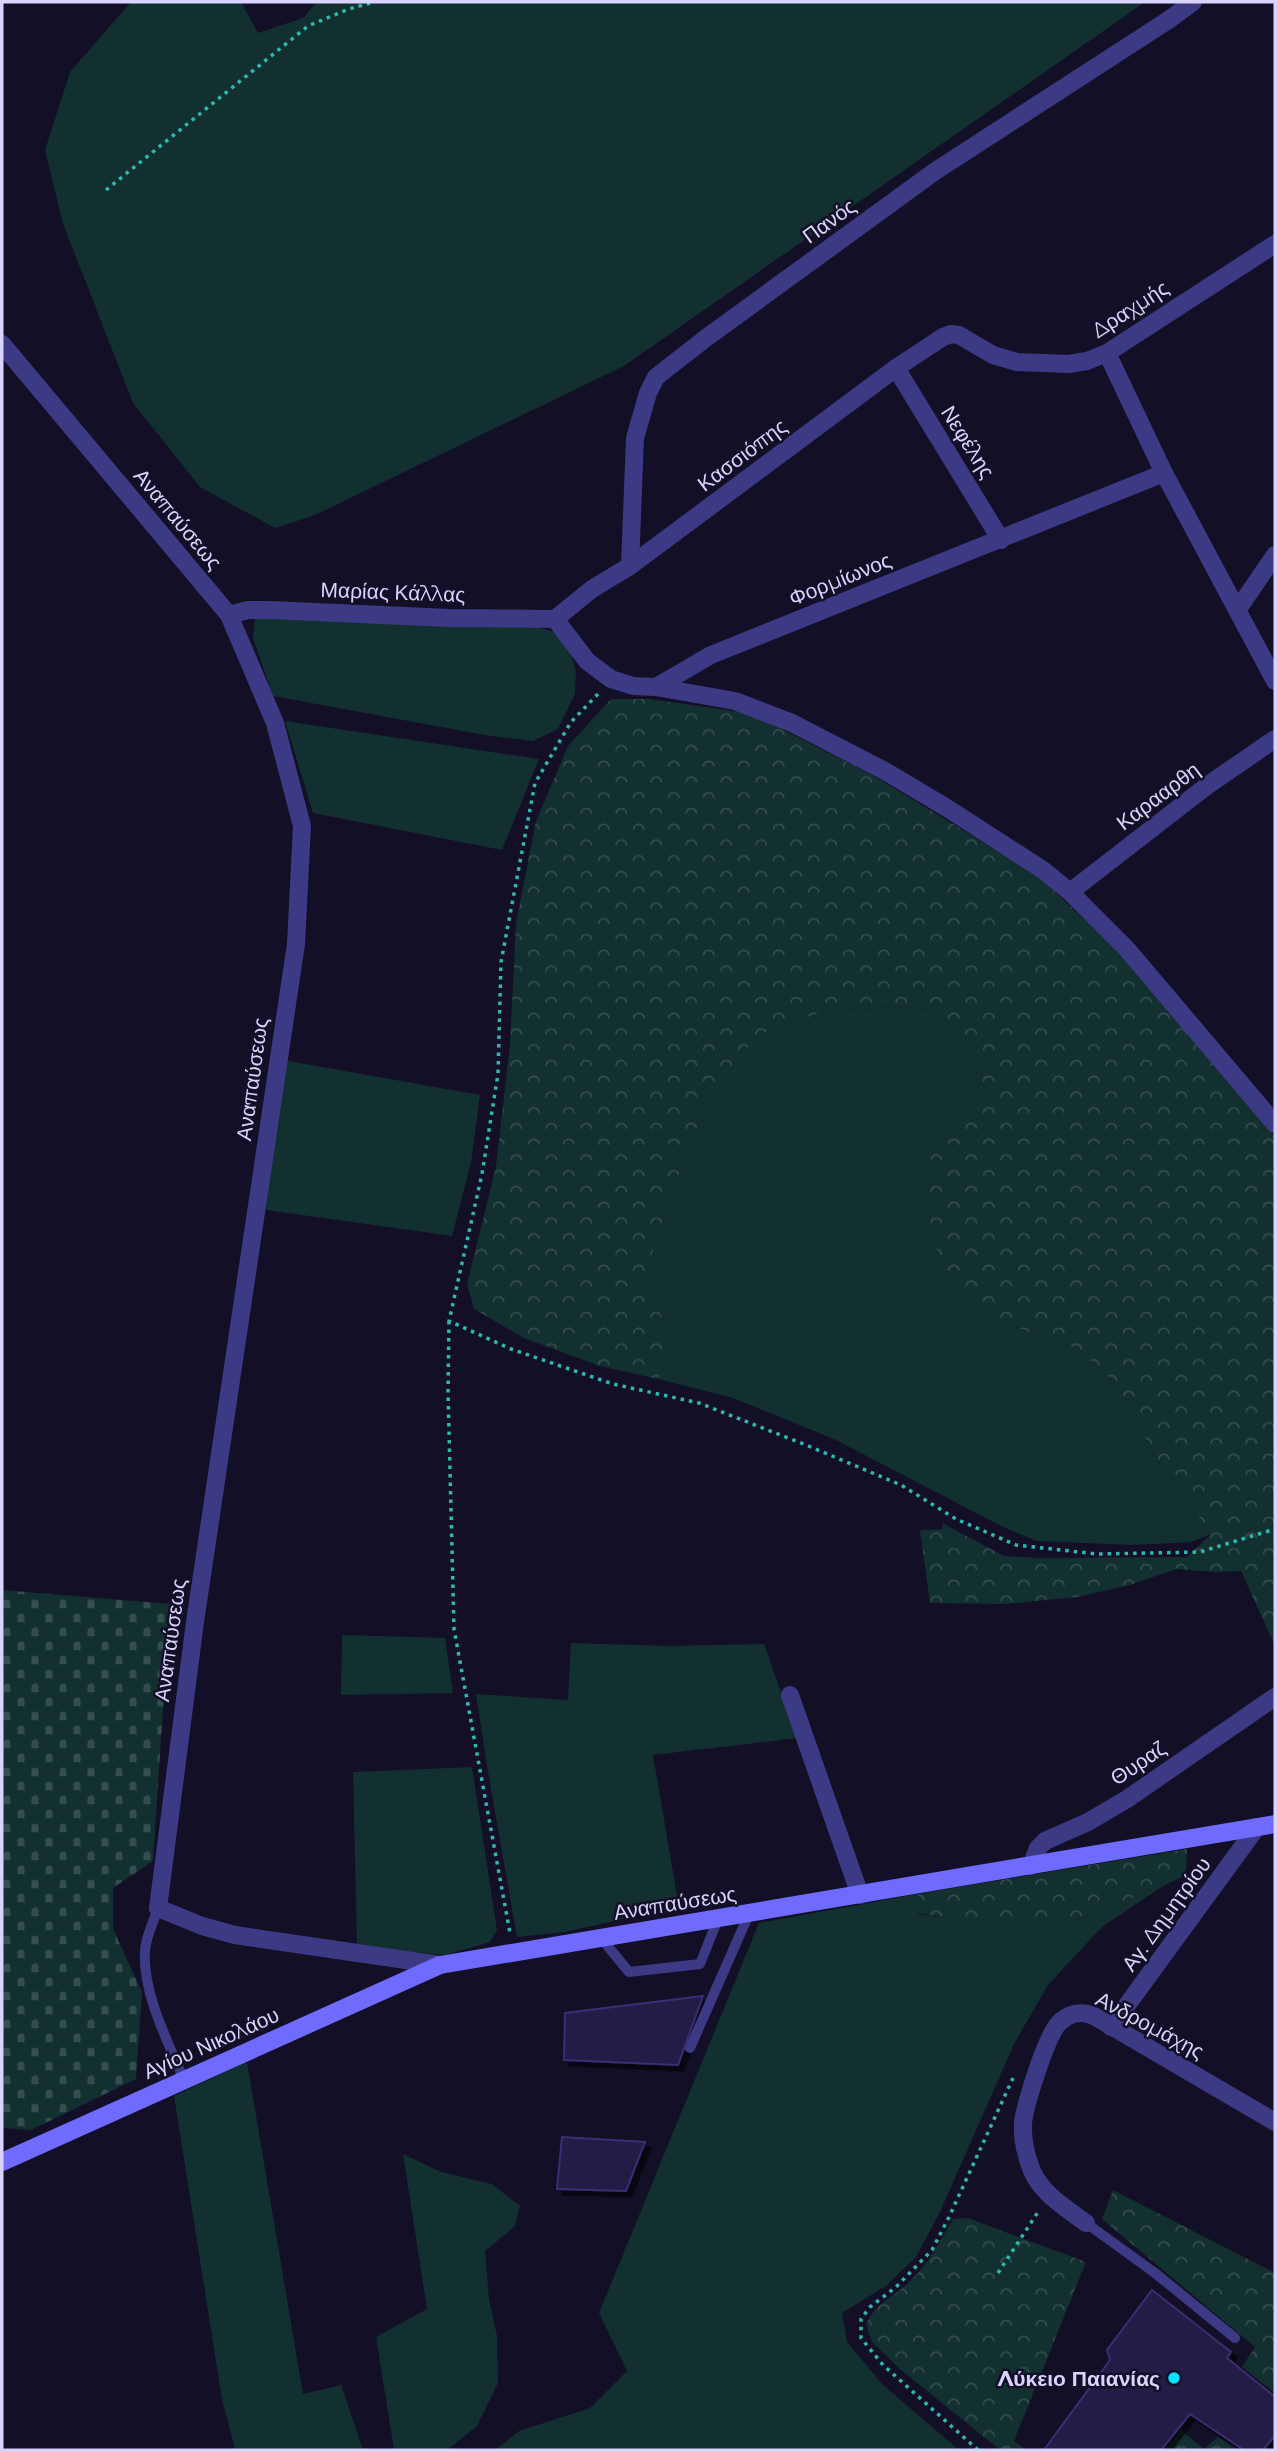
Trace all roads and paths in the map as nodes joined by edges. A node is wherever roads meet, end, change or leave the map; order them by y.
1 (374, 2) edge
2 (1193, 2) edge
3 (106, 190) dead end
4 (1275, 244) edge
5 (959, 335) joint
6 (2, 344) edge
7 (1107, 353) junction
8 (895, 368) junction
9 (1164, 473) junction
10 (1001, 540) junction
11 (1275, 555) edge
12 (631, 566) junction
13 (1238, 609) junction
14 (229, 615) junction
15 (555, 619) junction
16 (611, 680) junction
17 (1275, 681) edge
18 (656, 687) junction
19 (1275, 739) edge
20 (1070, 892) junction
21 (1275, 1124) edge
22 (449, 1321) junction
23 (1275, 1528) edge
24 (790, 1695) dead end
25 (1275, 1697) edge
26 (1266, 1826) edge
27 (1031, 1866) junction
28 (860, 1895) junction
29 (158, 1908) junction
30 (749, 1914) junction
31 (718, 1919) junction
32 (601, 1938) junction
33 (514, 1953) junction
34 (440, 1965) junction
35 (1111, 2027) junction
36 (690, 2048) dead end
37 (1016, 2072) dead end
38 (184, 2080) junction
39 (1275, 2122) edge
40 (2, 2162) edge
41 (1049, 2196) junction
42 (1086, 2223) joint
43 (998, 2273) dead end
44 (1234, 2338) dead end
45 (978, 2450) edge

1 - 3 path
2 - 12 street, Πανός
4 - 7 street, Δραχμής
5 - 7 street, Δραχμής
5 - 8 street, Κασσιόπης
6 - 14 street, Αναπαύσεως
7 - 9 street
8 - 10 street, Νεφέλης
8 - 12 street, Κασσιόπης
9 - 10 street, Φορμίωνος
9 - 13 street
10 - 18 street, Φορμίωνος
11 - 13 street
12 - 15 street, Κασσιόπης
13 - 17 street
14 - 15 street, Μαρίας Κάλλας
14 - 29 street, Αναπαύσεως
15 - 16 street
16 - 18 street
16 - 22 path
18 - 20 street
19 - 20 street, Καρααρθη
20 - 21 street
22 - 23 path
22 - 33 path
24 - 28 street
25 - 27 street, Θυραζ
26 - 27 street, Αναπαύσεως
26 - 35 street, Αγ. Δημητρίου
27 - 28 street, Αναπαύσεως
28 - 30 street, Αναπαύσεως
29 - 34 street, Αναπαύσεως
29 - 38 lane
30 - 31 street, Αναπαύσεως
30 - 36 lane
31 - 32 street, Αναπαύσεως
31 - 32 lane
32 - 33 street, Αναπαύσεως
33 - 34 street, Αναπαύσεως
34 - 38 street, Αγίου Νικολάου
35 - 39 street, Ανδρομάχης
35 - 41 street, Ανδρομάχης
37 - 45 path
38 - 40 street, Αγίου Νικολάου
41 - 42 street, Ανδρομάχης
41 - 43 path
42 - 44 lane

